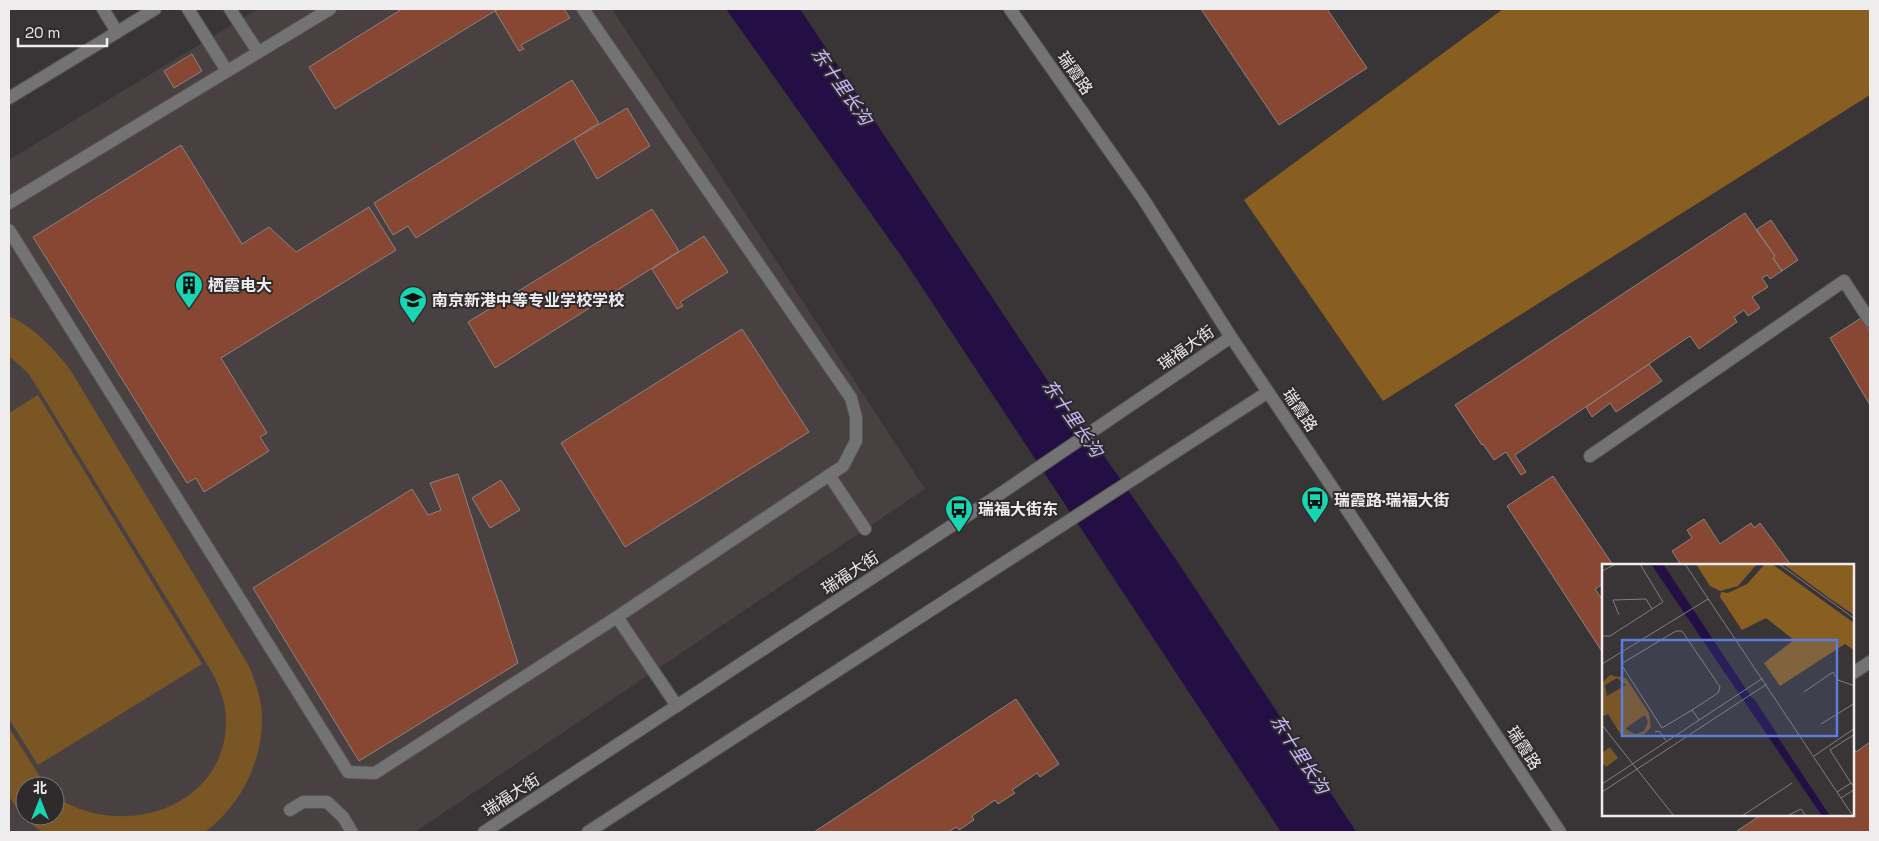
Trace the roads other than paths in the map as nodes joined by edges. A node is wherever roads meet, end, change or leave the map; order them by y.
1 (103, 9) edge
2 (153, 9) edge
3 (188, 9) edge
4 (230, 9) edge
5 (330, 9) edge
6 (583, 9) edge
7 (1010, 9) edge
8 (117, 32) junction
9 (258, 52) junction
10 (226, 72) junction
11 (9, 98) edge
12 (9, 203) edge
13 (9, 230) edge
14 (1870, 321) edge
15 (1231, 337) junction
16 (1268, 392) junction
17 (1590, 456) dead end
18 (829, 475) junction
19 (865, 529) dead end
20 (617, 616) junction
21 (1870, 662) edge
22 (1854, 672) edge
23 (677, 706) junction
24 (290, 810) dead end
25 (352, 832) edge
26 (484, 832) edge
27 (588, 832) edge
28 (1560, 832) edge

1 - 8 street
2 - 8 street
3 - 10 street
4 - 9 street
5 - 9 street
6 - 18 street
7 - 15 street, 瑞霞路
8 - 11 street
9 - 10 street
10 - 12 street
13 - 20 street
14 - 17 street
15 - 16 street, 瑞霞路
15 - 23 street, 瑞福大街
16 - 27 street
16 - 28 street, 瑞霞路
18 - 19 street
18 - 20 street
20 - 23 street
21 - 22 street
23 - 26 street, 瑞福大街
24 - 25 street

